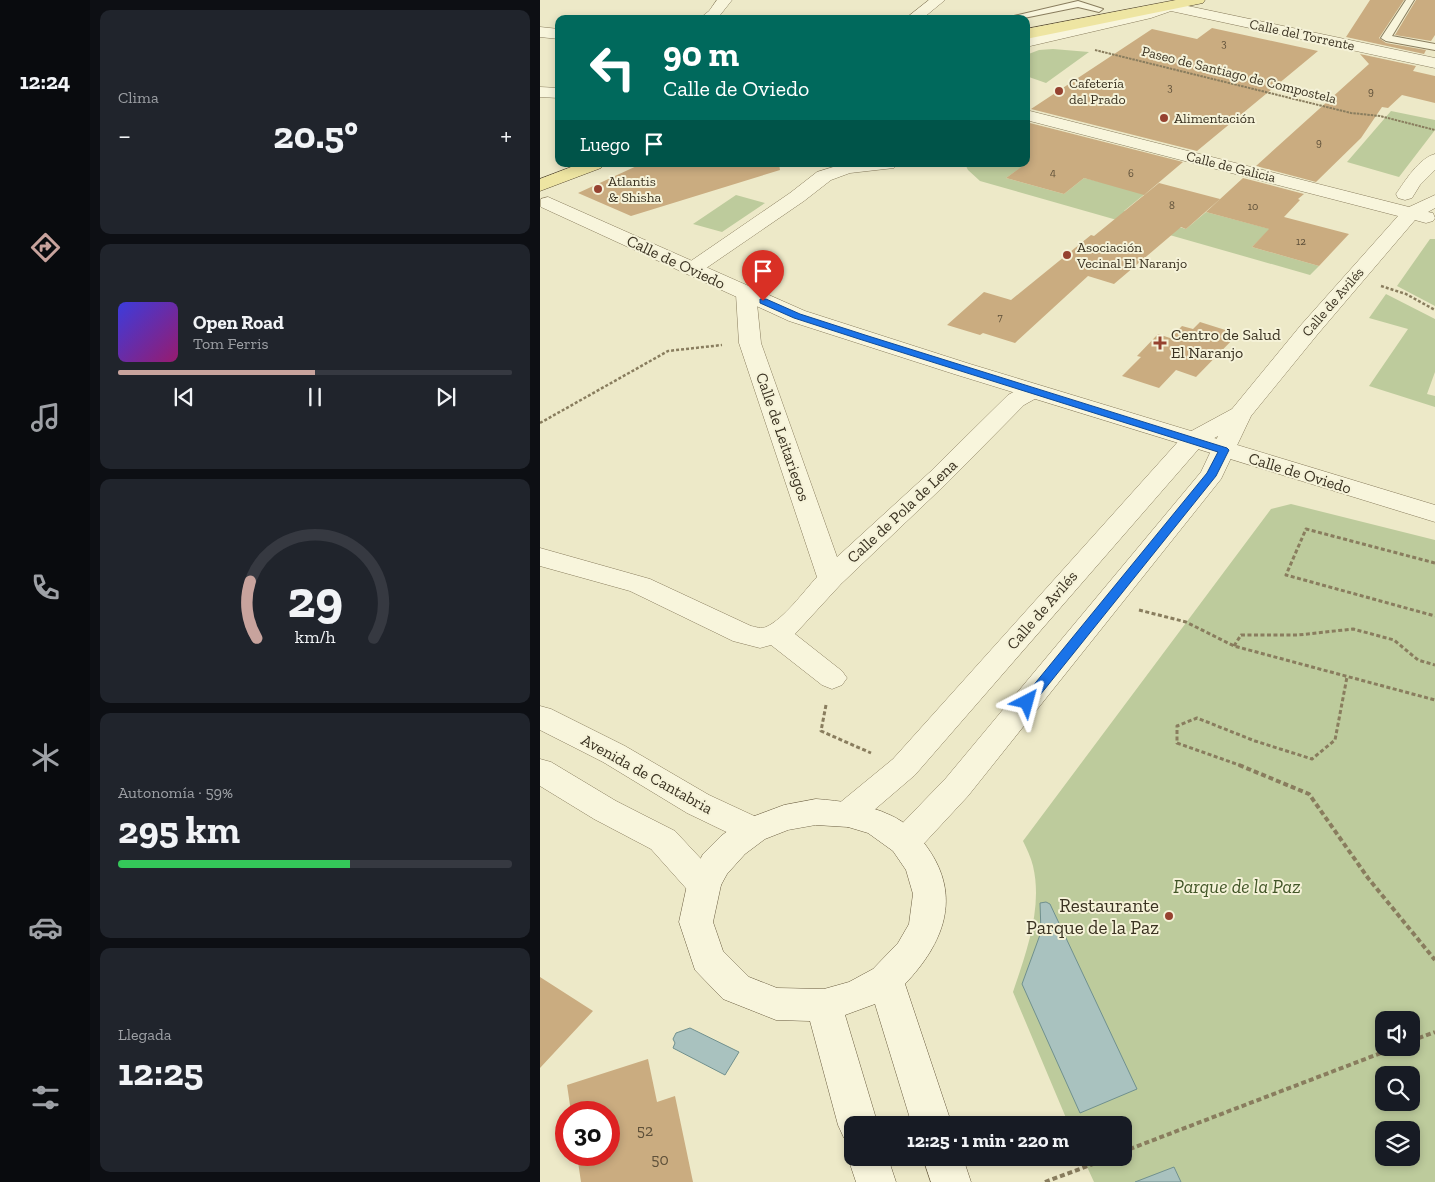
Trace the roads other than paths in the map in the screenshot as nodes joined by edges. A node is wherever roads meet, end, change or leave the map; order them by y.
1 (725, 0) edge
2 (938, 0) edge
3 (1142, 0) edge
4 (1198, 0) edge
5 (1410, 0) edge
6 (1169, 6) junction
7 (1099, 9) junction
8 (712, 15) edge
9 (917, 15) edge
10 (1025, 15) edge
11 (1030, 23) edge
12 (540, 32) edge
13 (1030, 33) edge
14 (555, 34) edge
15 (1030, 41) edge
16 (1435, 48) edge
17 (1435, 63) edge
18 (540, 92) edge
19 (555, 93) edge
20 (1030, 116) edge
21 (1435, 159) edge
22 (555, 163) edge
23 (588, 167) edge
24 (858, 167) edge
25 (540, 169) edge
26 (543, 198) edge
27 (1401, 198) junction
28 (1435, 201) edge
29 (1435, 219) edge
30 (692, 269) junction
31 (746, 294) junction
32 (1032, 391) junction
33 (1240, 414) junction
34 (1194, 440) junction
35 (1224, 450) junction
36 (1435, 514) edge
37 (540, 557) edge
38 (832, 578) junction
39 (776, 634) junction
40 (832, 678) road end
41 (540, 717) edge
42 (544, 779) edge
43 (848, 814) junction
44 (754, 830) junction
45 (905, 842) junction
46 (704, 885) junction
47 (886, 980) junction
48 (824, 1005) junction
49 (855, 1116) edge
50 (929, 1116) edge
51 (871, 1166) edge
52 (946, 1166) edge
53 (876, 1182) edge
54 (951, 1182) edge

1 - 8 street
2 - 9 street
3 - 7 main road
4 - 6 main road
5 - 16 lane
6 - 13 main road
6 - 15 street
6 - 17 street, Calle del Torrente
7 - 10 lane
7 - 11 main road
12 - 14 street
18 - 19 street
20 - 27 street, Calle de Galicia
21 - 27 street, Calle de Avilés
22 - 25 main road
23 - 26 street, Calle de Oviedo
24 - 30 street
26 - 30 street, Calle de Oviedo
27 - 28 street, Calle de Avilés
27 - 29 street, Calle de Galicia
27 - 33 street, Calle de Avilés
30 - 31 street, Calle de Oviedo
31 - 32 street, Calle de Oviedo
31 - 38 street, Calle de Leitariegos
32 - 34 street, Calle de Oviedo
32 - 38 street, Calle de Pola de Lena
33 - 34 street, Calle de Avilés
33 - 35 street, Calle de Avilés
34 - 35 street, Calle de Oviedo
34 - 43 street, Calle de Avilés
35 - 36 street, Calle de Oviedo
35 - 45 street, Calle de Avilés
37 - 39 street
38 - 39 street, Calle de Pola de Lena
39 - 40 street
41 - 44 street, Avenida de Cantabria
42 - 46 street
43 - 44 street
43 - 45 street
44 - 46 street
45 - 47 street
46 - 48 street
47 - 48 street
47 - 50 street
48 - 49 street
51 - 53 street
52 - 54 street

